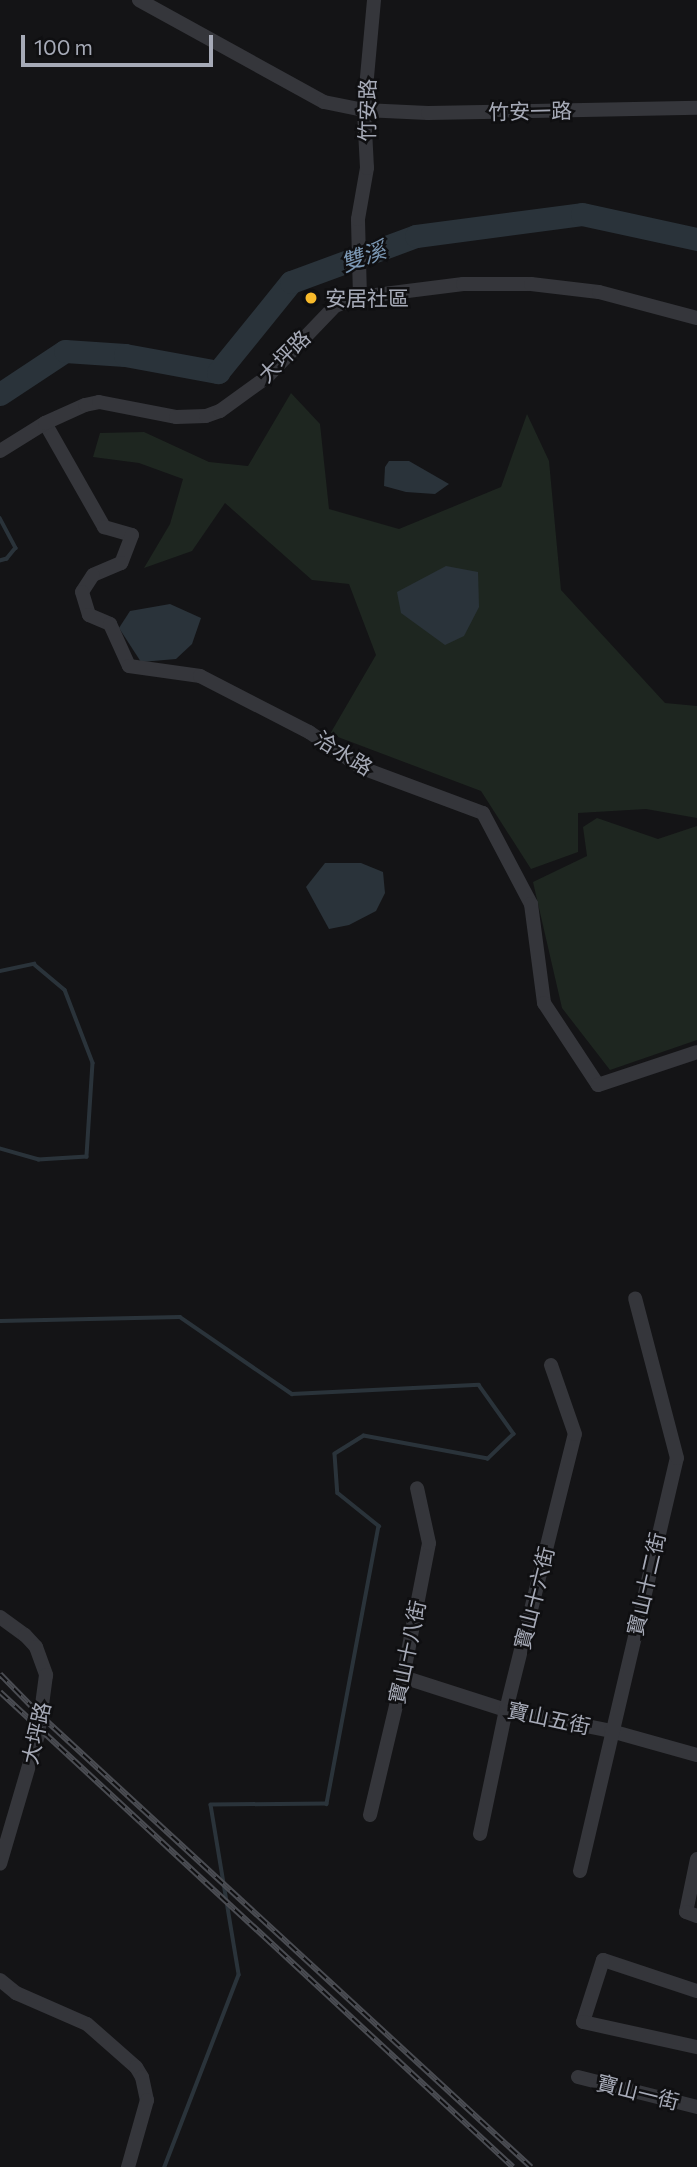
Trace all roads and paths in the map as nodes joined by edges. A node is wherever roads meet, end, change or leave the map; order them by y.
1 (139, 0) edge
2 (374, 0) edge
3 (697, 108) edge
4 (364, 110) junction
5 (360, 297) junction
6 (697, 318) edge
7 (45, 423) junction
8 (2, 450) edge
9 (697, 1052) edge
10 (635, 1298) dead end
11 (551, 1365) dead end
12 (417, 1488) dead end
13 (0, 1617) edge
14 (403, 1677) junction
15 (506, 1710) junction
16 (611, 1731) junction
17 (697, 1755) edge
18 (370, 1815) dead end
19 (480, 1834) dead end
20 (697, 1859) edge
21 (0, 1864) edge
22 (580, 1871) dead end
23 (697, 1916) edge
24 (0, 1980) edge
25 (697, 1991) edge
26 (697, 2048) edge
27 (578, 2077) dead end
28 (697, 2107) edge
29 (128, 2167) edge

1 - 4 street, 竹安一路
2 - 4 street, 竹安路
3 - 4 street, 竹安一路
4 - 5 street, 竹安路
5 - 6 street, 大坪路
5 - 7 street, 大坪路
7 - 8 street, 大坪路
7 - 9 street, 洽水路
10 - 16 street, 寶山十二街
11 - 15 street, 寶山十六街
12 - 14 street, 寶山十八街
13 - 21 street, 大坪路
14 - 15 street, 寶山五街
14 - 18 street, 寶山十八街
15 - 16 street, 寶山五街
15 - 19 street, 寶山十六街
16 - 17 street, 寶山五街
16 - 22 street, 寶山十二街
20 - 23 street
24 - 29 street
25 - 26 street
27 - 28 street, 寶山一街

